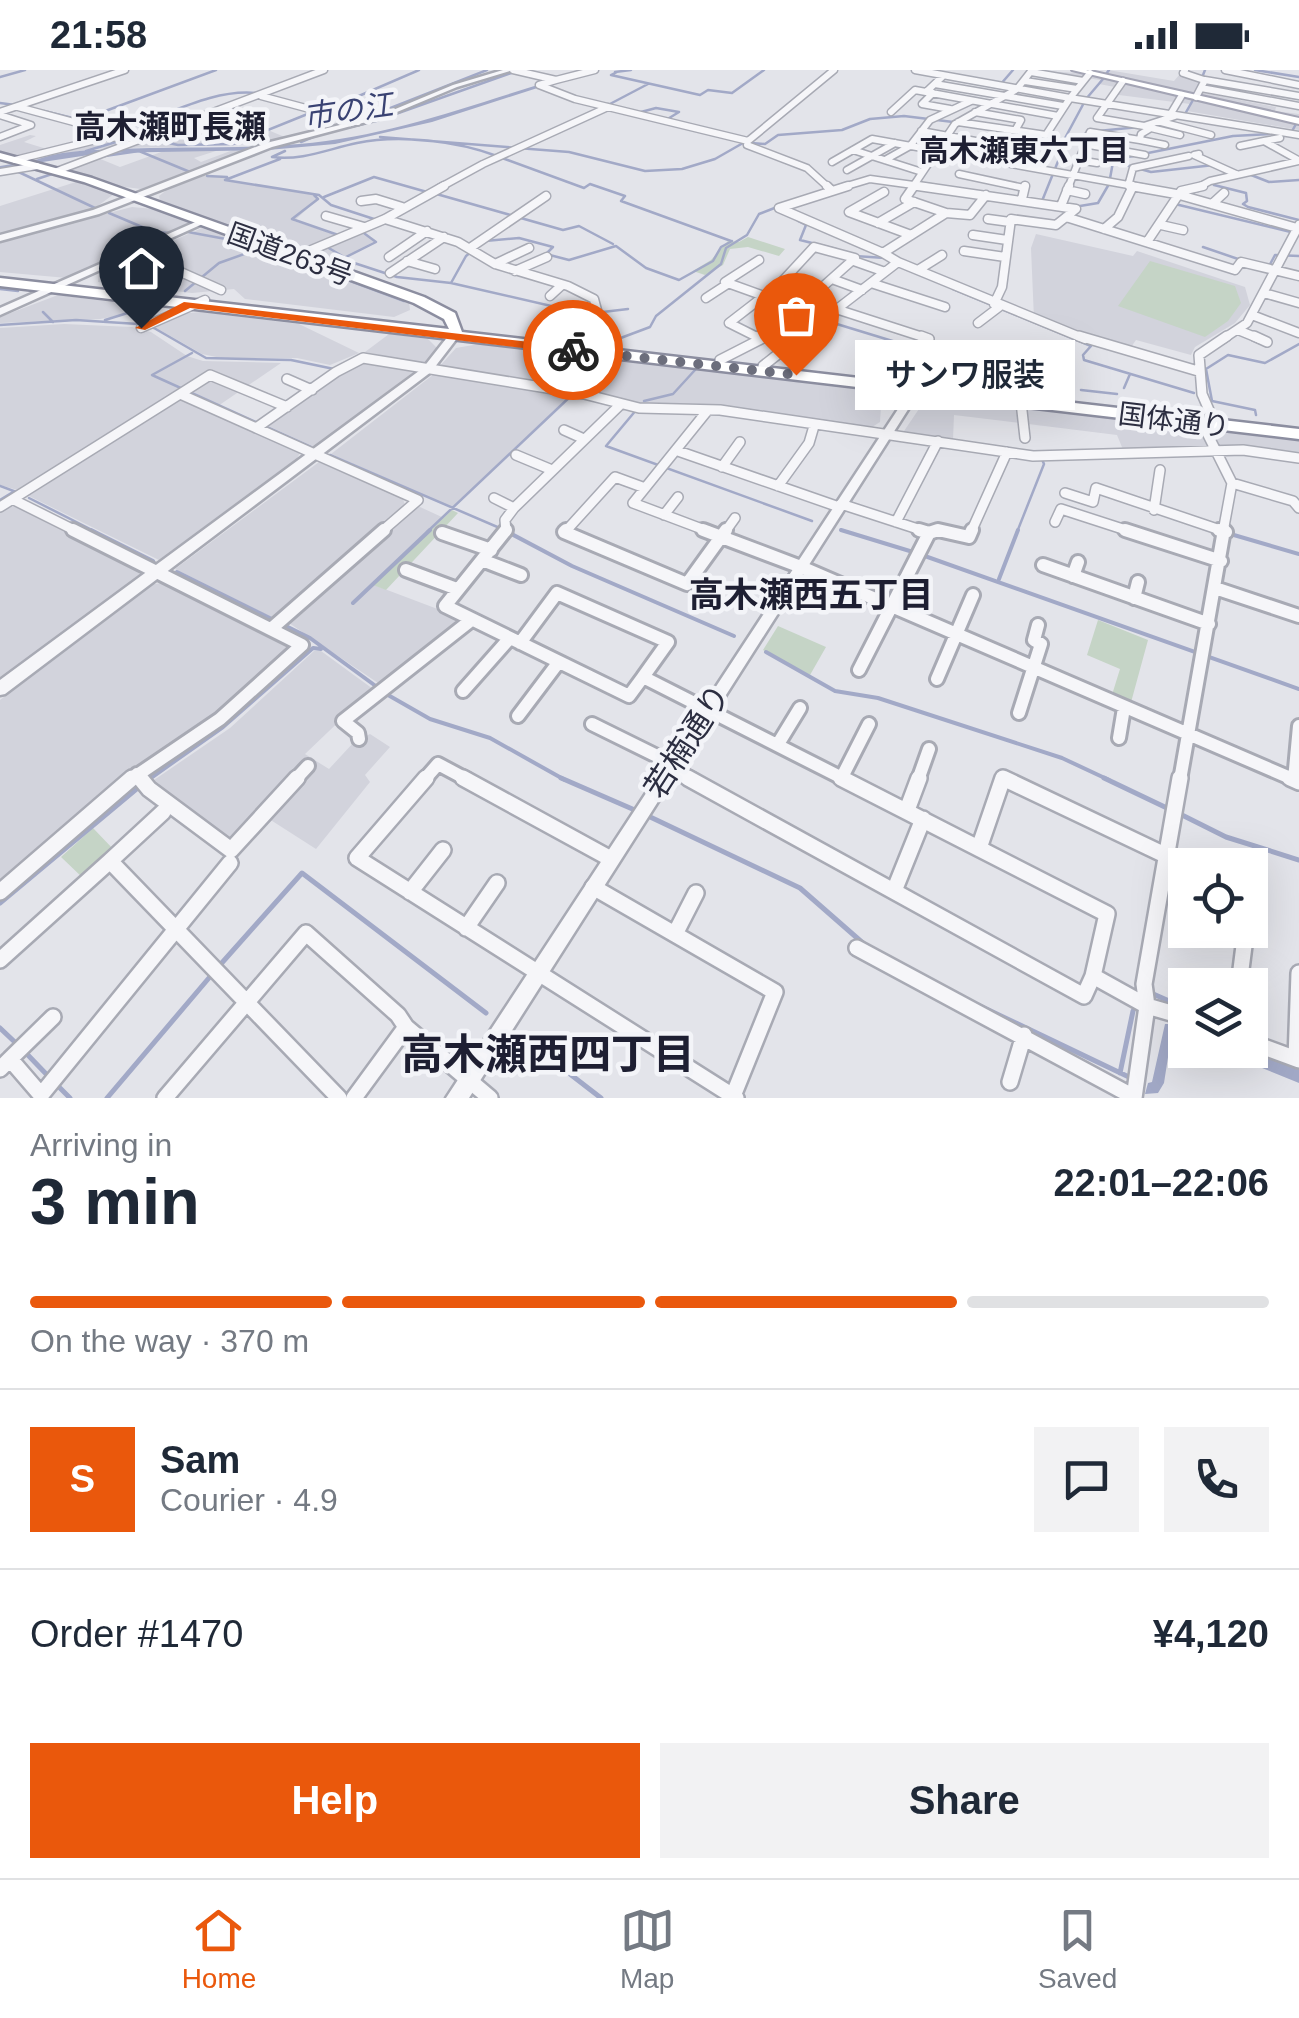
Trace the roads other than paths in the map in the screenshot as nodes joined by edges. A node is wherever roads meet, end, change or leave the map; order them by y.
1 (125, 70) edge
2 (324, 70) edge
3 (511, 70) edge
4 (595, 70) edge
5 (834, 70) edge
6 (915, 70) edge
7 (1076, 70) edge
8 (1185, 70) edge
9 (1225, 70) edge
10 (1031, 71) edge
11 (523, 72) edge
12 (1103, 73) edge
13 (943, 76) junction
14 (1086, 77) junction
15 (1202, 79) junction
16 (556, 80) junction
17 (1024, 80) junction
18 (1124, 81) junction
19 (935, 84) junction
20 (1299, 85) edge
21 (1018, 89) junction
22 (1077, 89) junction
23 (930, 93) junction
24 (1198, 93) junction
25 (1182, 94) junction
26 (261, 96) junction
27 (1004, 96) junction
28 (1299, 96) edge
29 (954, 97) junction
30 (1070, 98) junction
31 (971, 100) junction
32 (0, 104) edge
33 (990, 104) junction
34 (1106, 104) junction
35 (20, 106) junction
36 (608, 106) junction
37 (1064, 106) junction
38 (1298, 106) edge
39 (940, 107) junction
40 (952, 109) junction
41 (1028, 110) junction
42 (890, 112) dead end
43 (0, 114) edge
44 (973, 114) junction
45 (1058, 116) junction
46 (1177, 116) junction
47 (1097, 118) junction
48 (1021, 120) junction
49 (1299, 121) edge
50 (358, 122) junction
51 (956, 123) junction
52 (1164, 123) junction
53 (1148, 127) junction
54 (986, 128) dead end
55 (1002, 129) junction
56 (1016, 129) junction
57 (1090, 130) dead end
58 (921, 132) junction
59 (1293, 134) edge
60 (1180, 135) dead end
61 (1212, 135) dead end
62 (946, 136) junction
63 (0, 137) edge
64 (108, 138) junction
65 (149, 140) junction
66 (749, 140) junction
67 (1140, 140) junction
68 (974, 141) junction
69 (1264, 141) junction
70 (895, 143) junction
71 (992, 144) junction
72 (1084, 144) junction
73 (1165, 145) dead end
74 (910, 146) junction
75 (1240, 146) dead end
76 (924, 148) junction
77 (853, 150) junction
78 (936, 150) junction
79 (1199, 154) dead end
80 (1145, 155) dead end
81 (0, 156) edge
82 (872, 156) junction
83 (1189, 156) dead end
84 (966, 157) junction
85 (986, 158) dead end
86 (1078, 160) junction
87 (1299, 161) edge
88 (892, 162) junction
89 (1097, 163) dead end
90 (18, 167) junction
91 (847, 170) junction
92 (57, 171) junction
93 (0, 172) edge
94 (922, 172) junction
95 (959, 174) junction
96 (1237, 174) junction
97 (1072, 176) junction
98 (861, 180) junction
99 (914, 184) junction
100 (1131, 187) junction
101 (829, 188) junction
102 (950, 189) junction
103 (1067, 190) junction
104 (884, 192) junction
105 (1224, 192) dead end
106 (986, 194) junction
107 (1086, 194) dead end
108 (546, 196) dead end
109 (1176, 196) junction
110 (135, 198) junction
111 (1022, 198) junction
112 (909, 200) junction
113 (362, 201) dead end
114 (1212, 204) junction
115 (1062, 205) junction
116 (402, 207) junction
117 (942, 212) junction
118 (366, 214) dead end
119 (326, 216) dead end
120 (1066, 217) junction
121 (988, 219) dead end
122 (383, 220) junction
123 (203, 222) junction
124 (1010, 222) junction
125 (878, 223) junction
126 (1161, 226) junction
127 (364, 228) junction
128 (1104, 229) junction
129 (1183, 230) dead end
130 (427, 231) junction
131 (911, 235) junction
132 (973, 235) dead end
133 (1296, 235) edge
134 (444, 237) junction
135 (0, 238) edge
136 (1007, 240) junction
137 (1147, 242) junction
138 (529, 248) dead end
139 (472, 250) junction
140 (964, 251) dead end
141 (136, 252) junction
142 (883, 252) junction
143 (305, 253) junction
144 (942, 255) dead end
145 (389, 257) dead end
146 (1004, 257) junction
147 (547, 258) dead end
148 (759, 260) dead end
149 (407, 261) junction
150 (854, 261) junction
151 (897, 263) junction
152 (495, 264) junction
153 (435, 269) dead end
154 (918, 270) junction
155 (515, 271) junction
156 (885, 272) junction
157 (390, 273) dead end
158 (1275, 273) junction
159 (1299, 276) edge
160 (0, 279) edge
161 (834, 280) junction
162 (728, 283) junction
163 (871, 283) junction
164 (562, 285) junction
165 (60, 286) junction
166 (221, 290) dead end
167 (862, 290) junction
168 (1264, 293) junction
169 (550, 296) dead end
170 (706, 298) dead end
171 (205, 300) junction
172 (1299, 303) edge
173 (188, 305) junction
174 (945, 306) dead end
175 (996, 307) junction
176 (836, 309) junction
177 (0, 312) edge
178 (899, 316) dead end
179 (1252, 316) junction
180 (1296, 318) dead end
181 (921, 323) dead end
182 (978, 323) dead end
183 (145, 326) dead end
184 (889, 326) junction
185 (1286, 328) junction
186 (1238, 330) junction
187 (454, 333) junction
188 (1299, 333) edge
189 (912, 334) junction
190 (929, 339) dead end
191 (968, 341) dead end
192 (1267, 342) dead end
193 (572, 343) junction
194 (961, 351) junction
195 (982, 356) dead end
196 (1142, 356) junction
197 (720, 360) junction
198 (763, 366) junction
199 (428, 370) junction
200 (1198, 371) junction
201 (1137, 373) dead end
202 (287, 379) dead end
203 (912, 386) junction
204 (945, 387) junction
205 (312, 390) junction
206 (183, 392) junction
207 (1021, 402) junction
208 (620, 405) junction
209 (287, 407) junction
210 (708, 410) junction
211 (1210, 421) junction
212 (259, 426) junction
213 (814, 426) junction
214 (564, 430) dead end
215 (1299, 431) edge
216 (888, 433) junction
217 (1025, 438) dead end
218 (584, 439) junction
219 (938, 441) junction
220 (740, 442) dead end
221 (1215, 449) junction
222 (678, 451) junction
223 (1006, 452) junction
224 (314, 455) junction
225 (516, 455) dead end
226 (1299, 458) edge
227 (722, 466) junction
228 (552, 470) junction
229 (1160, 470) dead end
230 (1100, 472) dead end
231 (1232, 483) junction
232 (778, 486) junction
233 (645, 488) junction
234 (1096, 488) junction
235 (1065, 493) dead end
236 (678, 497) dead end
237 (494, 498) dead end
238 (16, 501) junction
239 (840, 506) junction
240 (0, 507) edge
241 (514, 508) junction
242 (1299, 508) edge
243 (1154, 510) junction
244 (664, 515) junction
245 (736, 518) dead end
246 (896, 522) junction
247 (1055, 522) dead end
248 (442, 533) dead end
249 (928, 533) junction
250 (1226, 534) junction
251 (721, 537) junction
252 (486, 555) junction
253 (1215, 560) junction
254 (1078, 562) dead end
255 (1043, 566) dead end
256 (800, 567) junction
257 (406, 570) dead end
258 (157, 572) junction
259 (521, 574) dead end
260 (1073, 576) junction
261 (1138, 582) dead end
262 (1215, 588) junction
263 (457, 589) junction
264 (973, 595) dead end
265 (1134, 598) junction
266 (890, 608) junction
267 (1299, 616) edge
268 (470, 622) junction
269 (1204, 623) junction
270 (276, 625) junction
271 (1038, 625) dead end
272 (955, 636) junction
273 (514, 641) junction
274 (558, 663) junction
275 (1033, 669) junction
276 (859, 670) dead end
277 (643, 677) junction
278 (938, 679) dead end
279 (0, 689) edge
280 (463, 691) dead end
281 (709, 708) junction
282 (800, 708) dead end
283 (1124, 708) junction
284 (1019, 714) dead end
285 (518, 716) dead end
286 (592, 724) dead end
287 (868, 724) dead end
288 (1299, 726) edge
289 (1188, 736) junction
290 (360, 738) dead end
291 (1120, 738) dead end
292 (778, 744) junction
293 (929, 748) dead end
294 (308, 766) dead end
295 (671, 766) junction
296 (842, 777) junction
297 (142, 780) junction
298 (1297, 782) edge
299 (907, 810) junction
300 (164, 812) dead end
301 (923, 818) junction
302 (979, 848) junction
303 (443, 850) dead end
304 (1167, 856) junction
305 (611, 859) junction
306 (110, 861) junction
307 (230, 863) dead end
308 (497, 882) dead end
309 (593, 887) junction
310 (894, 891) junction
311 (0, 892) edge
312 (410, 892) junction
313 (696, 893) dead end
314 (466, 928) junction
315 (176, 930) junction
316 (674, 934) junction
317 (856, 948) dead end
318 (0, 960) edge
319 (537, 973) junction
320 (1299, 973) edge
321 (1093, 976) junction
322 (247, 1003) junction
323 (1147, 1006) junction
324 (1168, 1013) edge
325 (53, 1017) dead end
326 (406, 1027) junction
327 (1024, 1036) junction
328 (1268, 1049) edge
329 (13, 1057) edge
330 (1297, 1060) edge
331 (1010, 1082) dead end
332 (46, 1089) edge
333 (462, 1089) edge
334 (1135, 1090) edge
335 (734, 1097) edge
336 (165, 1098) edge
337 (339, 1098) edge
338 (354, 1098) edge
339 (490, 1098) edge

1 - 35 street
2 - 26 street
3 - 11 street
3 - 50 street
4 - 16 street
5 - 66 street
6 - 13 street
7 - 14 main road
8 - 15 street
9 - 20 street
10 - 14 street
10 - 17 street
11 - 16 street
12 - 14 main road
12 - 18 main road
13 - 19 street
13 - 21 street
14 - 22 street
15 - 24 street
15 - 28 street
16 - 36 street
17 - 21 street
17 - 22 street
18 - 25 main road
18 - 34 street
19 - 23 street
19 - 27 street
21 - 27 street
21 - 30 street
22 - 30 street
23 - 29 street
23 - 39 street
23 - 42 street
24 - 25 main road
24 - 38 street
24 - 49 main road
25 - 46 street
26 - 50 street
26 - 65 street
27 - 33 street
27 - 37 street
29 - 31 street
29 - 39 street
30 - 34 street
30 - 37 street
31 - 33 street
31 - 40 street
32 - 35 street
33 - 41 street
33 - 44 street
34 - 46 street
34 - 47 street
35 - 43 street
35 - 64 street
36 - 66 street
36 - 116 street
37 - 45 street
39 - 40 street
40 - 44 street
40 - 58 street
41 - 45 street
41 - 48 street
43 - 63 street
44 - 48 street
44 - 51 street
45 - 56 street
46 - 52 street
46 - 59 street
47 - 53 street
47 - 57 street
48 - 56 street
49 - 59 street
50 - 110 street
51 - 55 street
51 - 62 street
52 - 53 street
52 - 61 street
53 - 60 street
53 - 67 street
54 - 68 street
55 - 56 street
55 - 71 street
58 - 62 street
58 - 74 street
59 - 69 street
62 - 68 street
62 - 78 street
64 - 65 street
64 - 90 street
65 - 92 street
66 - 101 street
67 - 72 street
67 - 73 street
68 - 71 street
68 - 84 street
69 - 75 street
69 - 87 street
70 - 74 street
70 - 77 street
70 - 82 street
71 - 85 street
72 - 80 street
72 - 86 street
74 - 76 street
74 - 88 street
76 - 78 street
76 - 88 street
77 - 82 street
77 - 91 street
78 - 84 street
78 - 94 street
79 - 96 street
81 - 90 highway, 国道263号
82 - 88 street
82 - 91 street
83 - 100 street
84 - 95 street
84 - 97 street
86 - 89 street
86 - 97 street
87 - 96 street
88 - 94 street
88 - 98 street
90 - 92 highway, 国道263号
90 - 93 street
91 - 98 street
92 - 110 highway, 国道263号
94 - 99 street
95 - 102 street
95 - 111 street
96 - 109 street
97 - 100 street
97 - 103 street
98 - 99 street
98 - 101 street
98 - 104 street
99 - 102 street
99 - 112 street
100 - 109 street
100 - 128 street
101 - 142 street
102 - 106 street
102 - 117 street
103 - 107 street
103 - 115 street
104 - 112 street
104 - 125 street
105 - 114 street
106 - 111 street
106 - 117 street
108 - 139 street
109 - 114 street
109 - 126 street
110 - 123 highway, 国道263号
110 - 135 street
111 - 115 street
112 - 117 street
112 - 125 street
113 - 116 street
114 - 133 street
115 - 120 street
116 - 122 street
117 - 131 street
118 - 122 street
119 - 127 street
120 - 124 street
120 - 128 street
121 - 124 street
122 - 127 street
122 - 130 street
123 - 141 street
123 - 143 highway, 国道263号
124 - 136 street
125 - 131 street
126 - 129 street
126 - 137 street
127 - 143 street
128 - 137 street
130 - 134 street
130 - 145 street
131 - 142 street
132 - 136 street
133 - 158 street
134 - 139 street
134 - 149 street
136 - 146 street
137 - 158 street
138 - 152 street
139 - 152 street
140 - 146 street
141 - 165 street
141 - 166 street
142 - 151 street
143 - 187 highway, 国道263号
144 - 154 street
146 - 175 street
147 - 155 street
148 - 162 street
149 - 153 street
149 - 157 street
150 - 156 street
150 - 161 street
150 - 161 street
151 - 154 street
151 - 156 street
152 - 155 street
154 - 175 street
155 - 164 street
156 - 163 street
158 - 159 street
158 - 168 street
160 - 165 highway, 国道263号
161 - 167 street
162 - 170 street
162 - 197 street
163 - 167 street
163 - 174 street
164 - 169 street
164 - 193 street
165 - 171 highway, 国道263号
165 - 173 highway, 国道263号
165 - 177 street
167 - 176 street
168 - 172 street
168 - 179 street
171 - 173 street
171 - 187 highway, 国道263号
173 - 183 street
173 - 187 highway, 国道263号
175 - 182 street
175 - 196 street
176 - 184 street
176 - 198 street
178 - 184 street
179 - 185 street
179 - 186 street
180 - 185 street
181 - 189 street
184 - 189 street
185 - 188 street
186 - 192 street
186 - 200 street
187 - 193 highway, 国体通り
187 - 199 street
187 - 203 highway, 国体通り
189 - 190 street
191 - 194 street
193 - 197 highway, 国体通り
194 - 195 street
194 - 204 street
196 - 200 street
196 - 201 street
197 - 198 highway, 国体通り
198 - 203 highway, 国体通り
199 - 205 street
199 - 208 street
199 - 224 street
200 - 211 street
202 - 205 street
203 - 204 highway, 国体通り
203 - 207 highway, 国体通り
203 - 216 street, 若楠通り
204 - 211 highway, 国体通り
205 - 209 street
206 - 209 street
206 - 212 street
206 - 238 street
207 - 211 highway, 国体通り
207 - 217 street
208 - 210 street
208 - 218 street
209 - 212 street
210 - 213 street
210 - 222 street
211 - 215 highway, 国体通り
211 - 221 street
212 - 224 street
213 - 216 street
213 - 232 street
214 - 218 street
216 - 219 street
216 - 239 street, 若楠通り
218 - 228 street
219 - 223 street
219 - 246 street
220 - 227 street
221 - 223 street
221 - 226 street
221 - 231 street
222 - 227 street
222 - 233 street
223 - 249 street
224 - 258 street
224 - 270 street
225 - 228 street
227 - 232 street
228 - 241 street
229 - 243 street
230 - 234 street
231 - 242 street
231 - 250 street
232 - 239 street
233 - 244 street
233 - 251 street
234 - 235 street
234 - 243 street
236 - 244 street
237 - 241 street
238 - 240 street
238 - 258 street
239 - 246 street
239 - 256 street, 若楠通り
241 - 252 street
243 - 250 street
244 - 251 street
245 - 251 street
246 - 249 street
247 - 253 street
248 - 252 street
249 - 266 street
250 - 253 street
251 - 256 street
252 - 259 street
252 - 263 street
253 - 262 street
254 - 260 street
255 - 260 street
256 - 266 street
256 - 281 street, 若楠通り
257 - 263 street
258 - 270 street
258 - 279 street
260 - 265 street
261 - 265 street
262 - 267 street
262 - 269 street
263 - 268 street
264 - 272 street
265 - 269 street
266 - 272 street
266 - 276 street
268 - 273 street
268 - 290 street
269 - 289 street
270 - 297 street
271 - 275 street
272 - 275 street
272 - 278 street
273 - 274 street
273 - 277 street
273 - 280 street
274 - 277 street
274 - 285 street
275 - 283 street
275 - 284 street
277 - 281 street
281 - 292 street
281 - 295 street, 若楠通り
282 - 292 street
283 - 289 street
283 - 291 street
286 - 295 street
287 - 296 street
288 - 298 street
289 - 298 street
289 - 304 street
292 - 296 street
293 - 299 street
294 - 297 street
295 - 305 street, 若楠通り
295 - 310 street
296 - 299 street
297 - 311 street
299 - 301 street
300 - 306 street
301 - 302 street
301 - 310 street
302 - 304 street
302 - 321 street
303 - 312 street
304 - 323 street
305 - 309 street, 若楠通り
305 - 312 street
306 - 315 street
306 - 318 street
307 - 315 street
308 - 314 street
309 - 316 street
309 - 319 street, 若楠通り
310 - 321 street
312 - 314 street
313 - 316 street
314 - 319 street
315 - 322 street
315 - 332 street
316 - 335 street
317 - 327 street
319 - 333 street, 若楠通り
319 - 335 street
320 - 330 street
321 - 323 street
322 - 326 street
322 - 336 street
322 - 337 street
323 - 324 street
323 - 334 street
325 - 329 street
326 - 333 street
326 - 338 street
327 - 331 street
327 - 334 street
328 - 330 street
329 - 332 street
333 - 339 street

